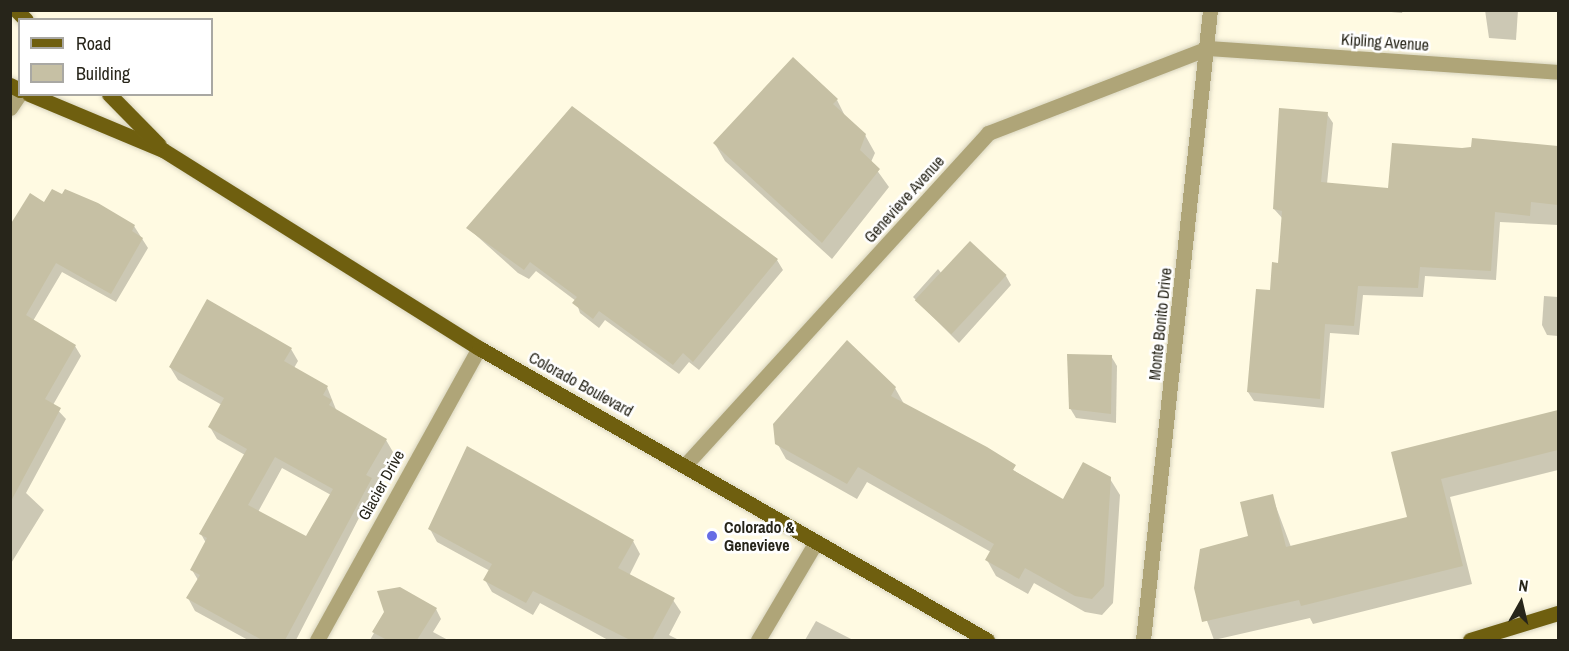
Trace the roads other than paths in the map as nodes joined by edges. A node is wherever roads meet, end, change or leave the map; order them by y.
1 (1210, 10) edge
2 (1208, 48) junction
3 (1558, 72) edge
4 (18, 95) edge
5 (34, 96) edge
6 (111, 96) edge
7 (10, 108) edge
8 (163, 150) junction
9 (478, 348) junction
10 (687, 464) junction
11 (816, 542) junction
12 (1558, 614) edge
13 (317, 640) edge
14 (758, 640) edge
15 (987, 640) edge
16 (1143, 640) edge
17 (1470, 640) edge

1 - 2 street, Monte Bonito Drive
2 - 3 street, Kipling Avenue
2 - 10 street, Genevieve Avenue
2 - 16 street, Monte Bonito Drive
4 - 7 street
5 - 8 main road, Colorado Boulevard
6 - 8 main road, Colorado Boulevard
8 - 9 main road, Colorado Boulevard
9 - 10 main road, Colorado Boulevard
9 - 13 street, Glacier Drive
10 - 11 main road, Colorado Boulevard
11 - 14 street
11 - 15 main road, Colorado Boulevard
12 - 17 main road

